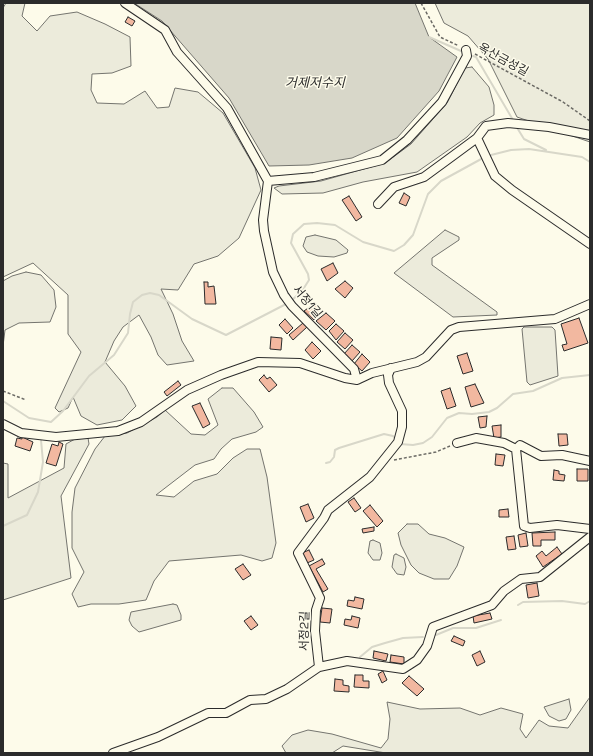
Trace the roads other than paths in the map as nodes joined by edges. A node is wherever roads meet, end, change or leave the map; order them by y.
1 (125, 3) edge
2 (466, 50) road end
3 (590, 135) edge
4 (477, 138) junction
5 (268, 181) junction
6 (378, 204) dead end
7 (590, 244) edge
8 (590, 304) edge
9 (391, 368) junction
10 (357, 380) junction
11 (3, 424) edge
12 (457, 443) road end
13 (516, 449) junction
14 (590, 461) edge
15 (590, 529) edge
16 (590, 537) edge
17 (319, 667) junction
18 (113, 753) edge

1 - 5 street
2 - 5 street
3 - 4 street
4 - 6 street
4 - 7 street
5 - 10 street, 서정1길
8 - 9 street
9 - 10 street
9 - 17 street, 서정2길
10 - 11 street
12 - 13 street
13 - 14 street
13 - 15 street
16 - 17 street, 서정2길
17 - 18 street

